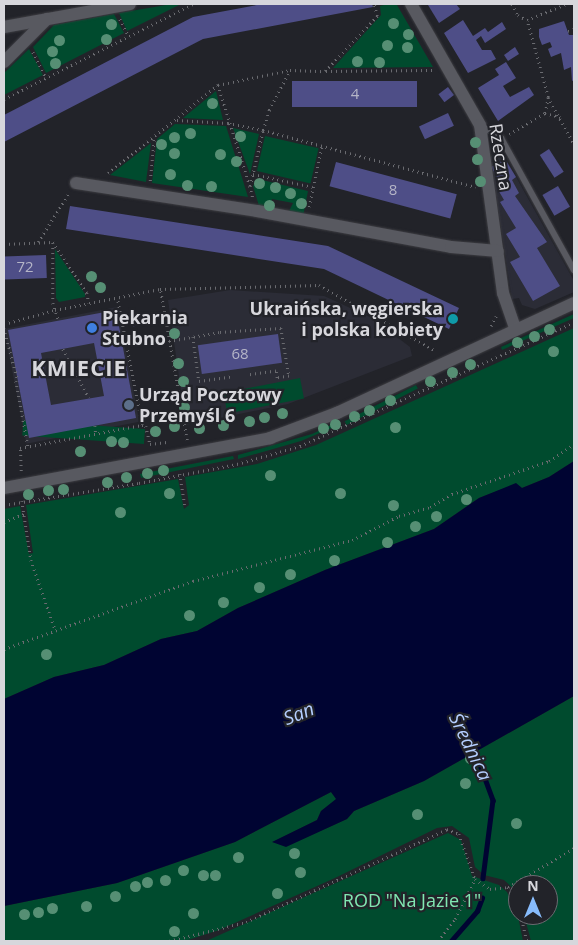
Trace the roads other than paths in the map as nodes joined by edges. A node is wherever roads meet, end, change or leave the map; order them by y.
1 (130, 4) edge
2 (411, 4) edge
3 (47, 19) junction
4 (4, 27) edge
5 (4, 62) edge
6 (480, 125) junction
7 (78, 189) road end
8 (498, 251) junction
9 (574, 270) edge
10 (574, 303) edge
11 (516, 330) junction
12 (4, 488) edge

1 - 3 street
2 - 6 street, Rzeczna
3 - 4 street
3 - 5 street
6 - 8 street, Rzeczna
6 - 9 lane
7 - 8 street
8 - 11 street, Rzeczna
10 - 11 street
11 - 12 street

